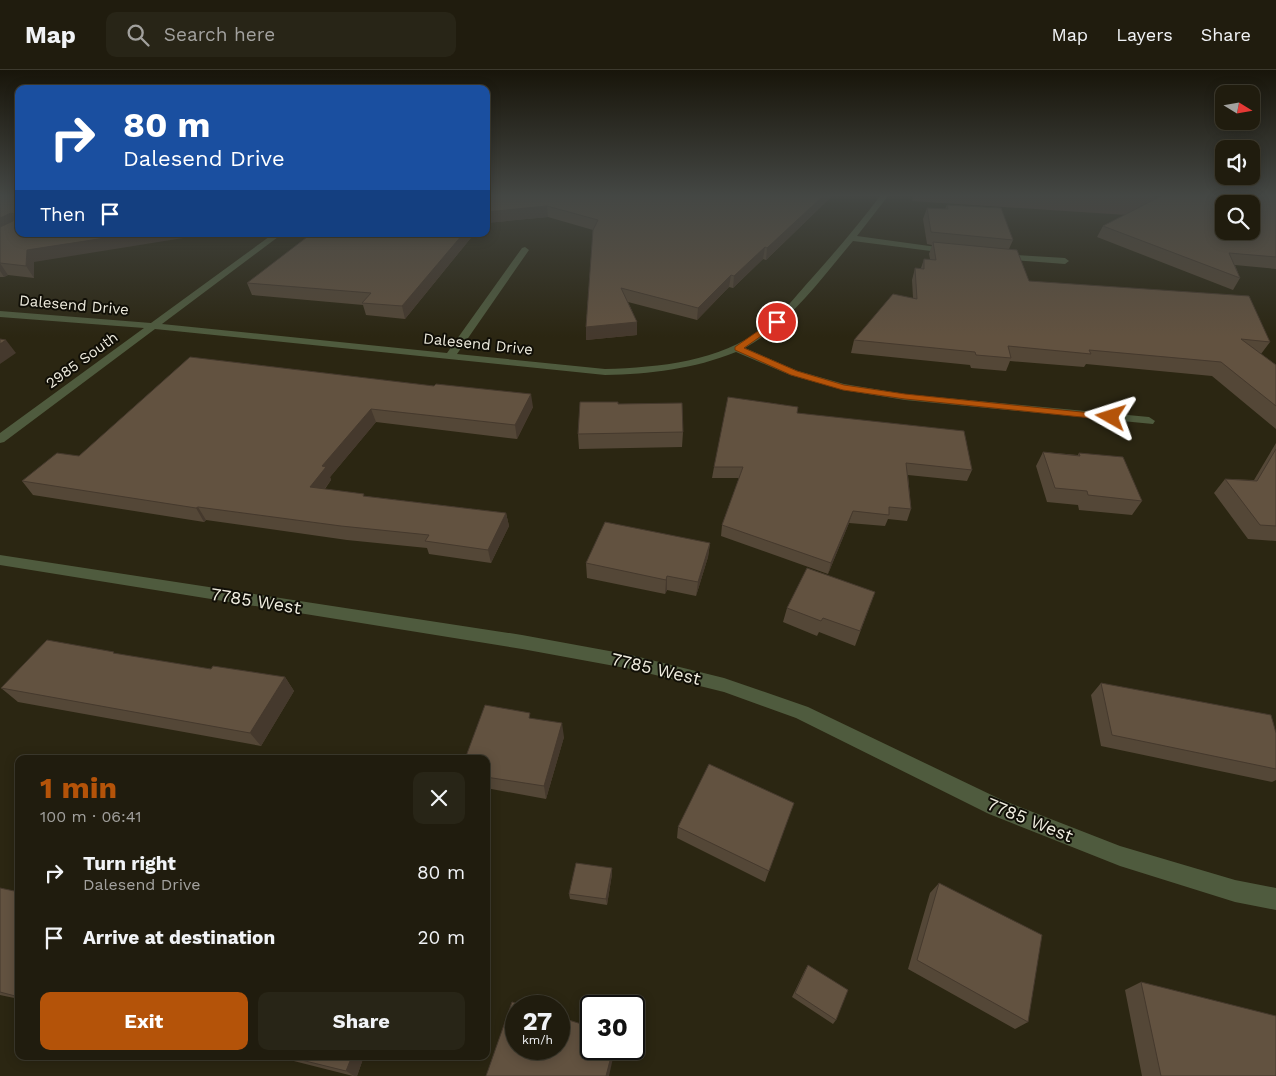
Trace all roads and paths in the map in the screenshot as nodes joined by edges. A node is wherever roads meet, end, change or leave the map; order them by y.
1 (266, 243) edge
2 (847, 243) edge
3 (886, 243) edge
4 (525, 250) dead end
5 (956, 253) edge
6 (995, 256) edge
7 (1065, 261) dead end
8 (0, 314) edge
9 (152, 326) junction
10 (738, 349) junction
11 (449, 357) junction
12 (1149, 421) dead end
13 (0, 438) edge
14 (0, 560) edge
15 (1276, 900) edge

1 - 9 street, 2985 South
2 - 10 street, Dalesend Drive
3 - 5 street
4 - 11 street
6 - 7 street
8 - 9 street, Dalesend Drive
9 - 11 street, Dalesend Drive
9 - 13 street, 2985 South
10 - 11 street, Dalesend Drive
10 - 12 street
14 - 15 street, 7785 West

